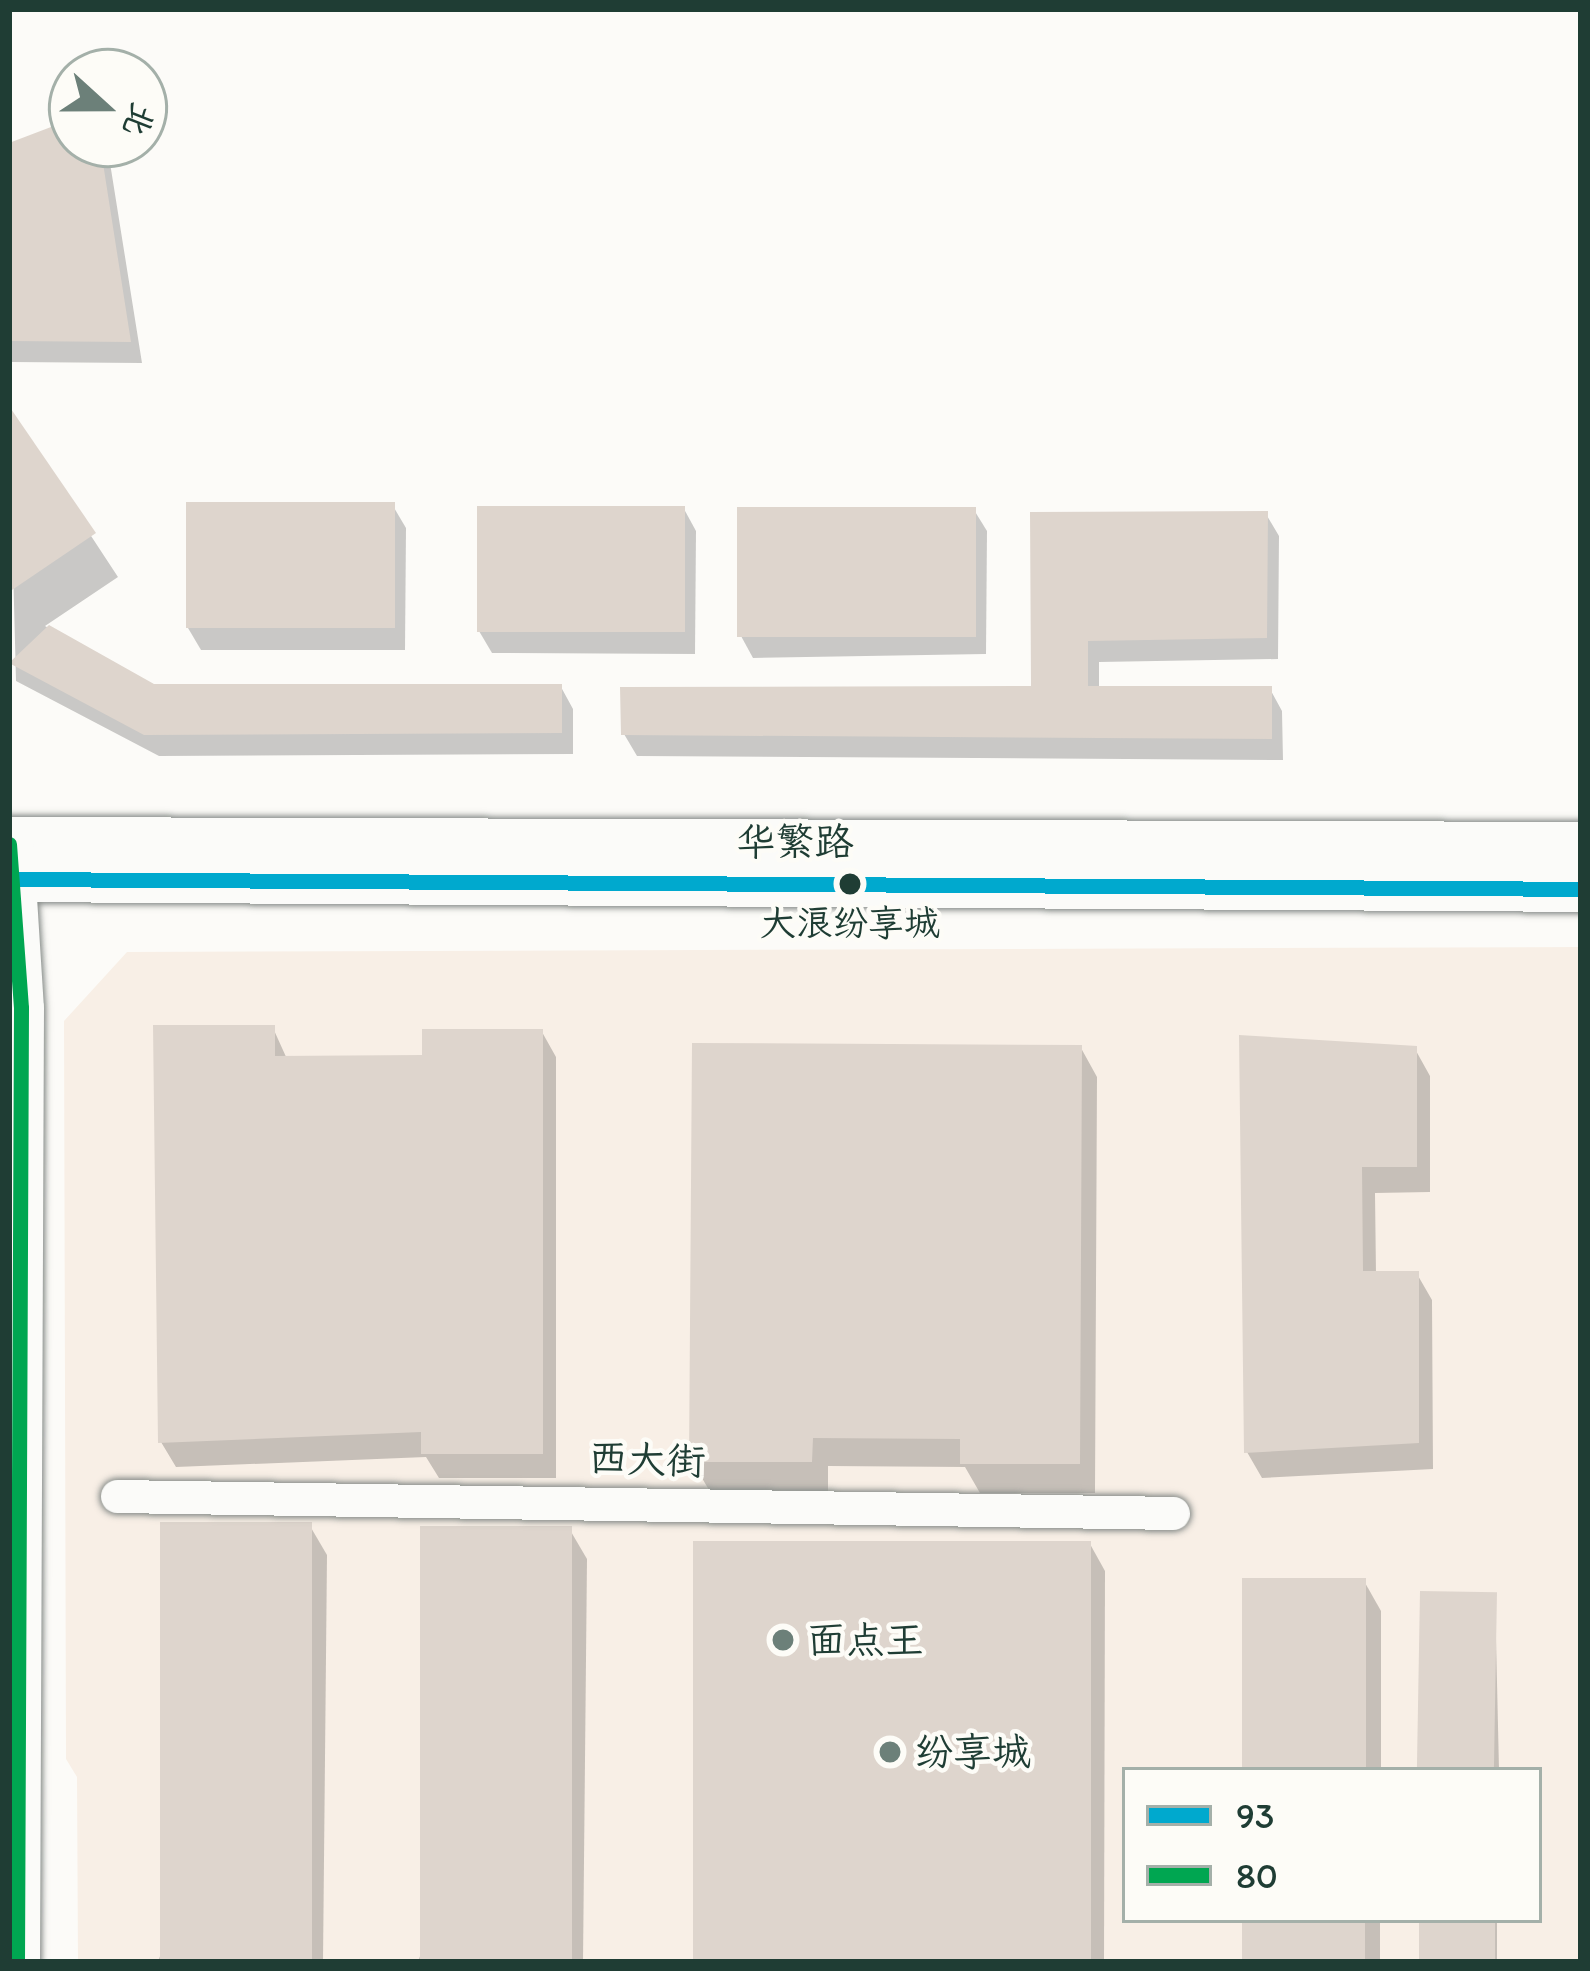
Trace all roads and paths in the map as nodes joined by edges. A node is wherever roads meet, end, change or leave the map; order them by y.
1 (1581, 844) edge
2 (12, 861) edge
3 (1581, 889) edge
4 (117, 1496) dead end
5 (1173, 1513) dead end
6 (17, 1962) edge

1 - 2 main road, 华繁路
2 - 3 main road, 华繁路
2 - 6 main road
4 - 5 street, 西大街

